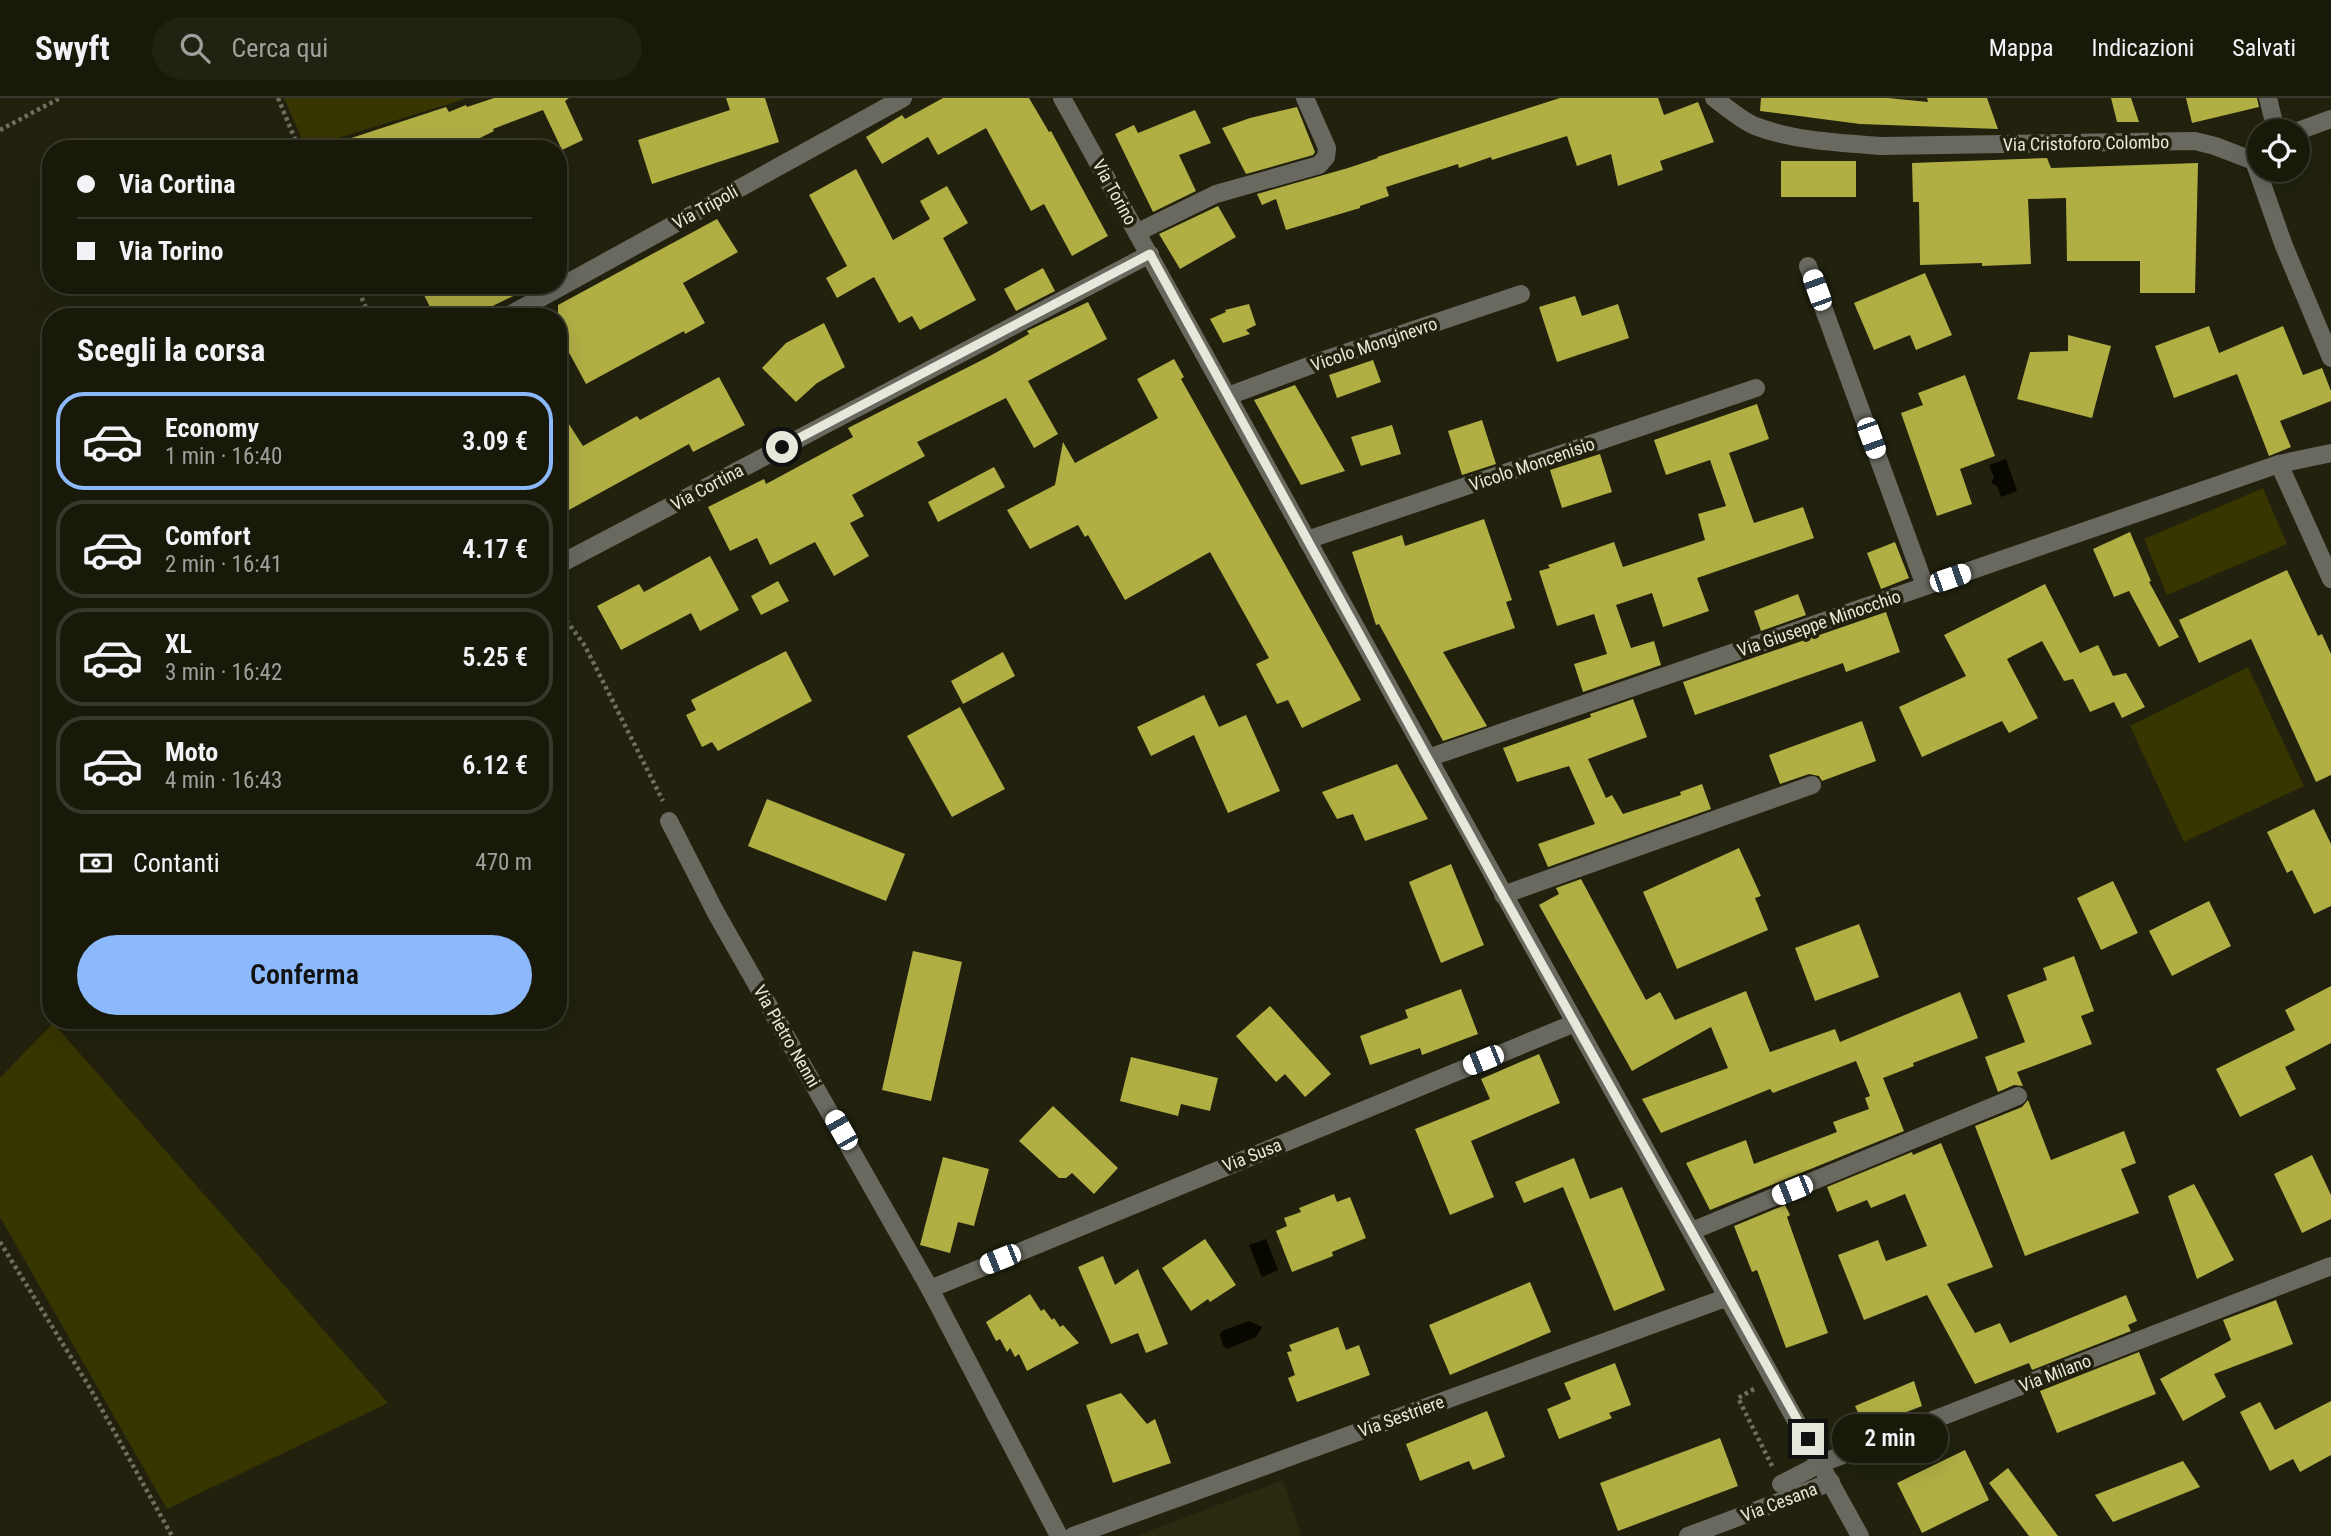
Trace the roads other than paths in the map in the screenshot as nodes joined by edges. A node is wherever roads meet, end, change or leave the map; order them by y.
1 (903, 98) edge
2 (1062, 98) edge
3 (1305, 98) edge
4 (1714, 98) edge
5 (2268, 98) edge
6 (2273, 119) edge
7 (2331, 119) edge
8 (2310, 127) edge
9 (2247, 156) edge
10 (2263, 182) edge
11 (1138, 232) junction
12 (1150, 254) junction
13 (1808, 266) dead end
14 (567, 283) edge
15 (548, 294) edge
16 (1521, 294) dead end
17 (522, 308) edge
18 (2331, 358) edge
19 (1756, 388) dead end
20 (1228, 396) junction
21 (2331, 453) edge
22 (2279, 464) junction
23 (1307, 540) junction
24 (567, 560) edge
25 (2331, 579) edge
26 (1925, 586) junction
27 (1428, 758) junction
28 (1812, 785) dead end
29 (669, 821) road end
30 (1503, 895) junction
31 (1575, 1023) junction
32 (2018, 1097) dead end
33 (1692, 1231) junction
34 (2331, 1266) edge
35 (930, 1289) junction
36 (1728, 1297) junction
37 (1822, 1463) junction
38 (1831, 1482) junction
39 (1782, 1484) road end
40 (1059, 1536) edge
41 (1073, 1536) edge
42 (1688, 1536) edge
43 (1860, 1536) edge

1 - 14 street, Via Tripoli
2 - 11 street, Via Torino
3 - 11 street
4 - 9 street, Via Cristoforo Colombo
5 - 6 street
7 - 8 street
10 - 18 street, Via Cristoforo Colombo
11 - 12 street, Via Torino
12 - 20 street, Via Torino
12 - 24 street, Via Cortina
13 - 26 street
15 - 17 street, Via Tripoli
16 - 20 street, Vicolo Monginevro
19 - 23 street, Vicolo Moncenisio
20 - 23 street, Via Torino
21 - 22 street, Via Giuseppe Minocchio
22 - 25 street
22 - 26 street, Via Giuseppe Minocchio
23 - 27 street, Via Torino
26 - 27 street, Via Giuseppe Minocchio
27 - 30 street, Via Torino
28 - 30 street
29 - 35 street, Via Pietro Nenni
30 - 31 street, Via Torino
31 - 33 street, Via Torino
31 - 35 street, Via Susa
32 - 33 street
33 - 36 street, Via Torino
34 - 37 street, Via Milano
35 - 40 street, Via Pietro Nenni
36 - 37 street, Via Torino
36 - 41 street, Via Sestriere
37 - 38 street, Via Torino
37 - 39 street, Via Milano
38 - 42 street, Via Cesana
38 - 43 street, Via Torino

